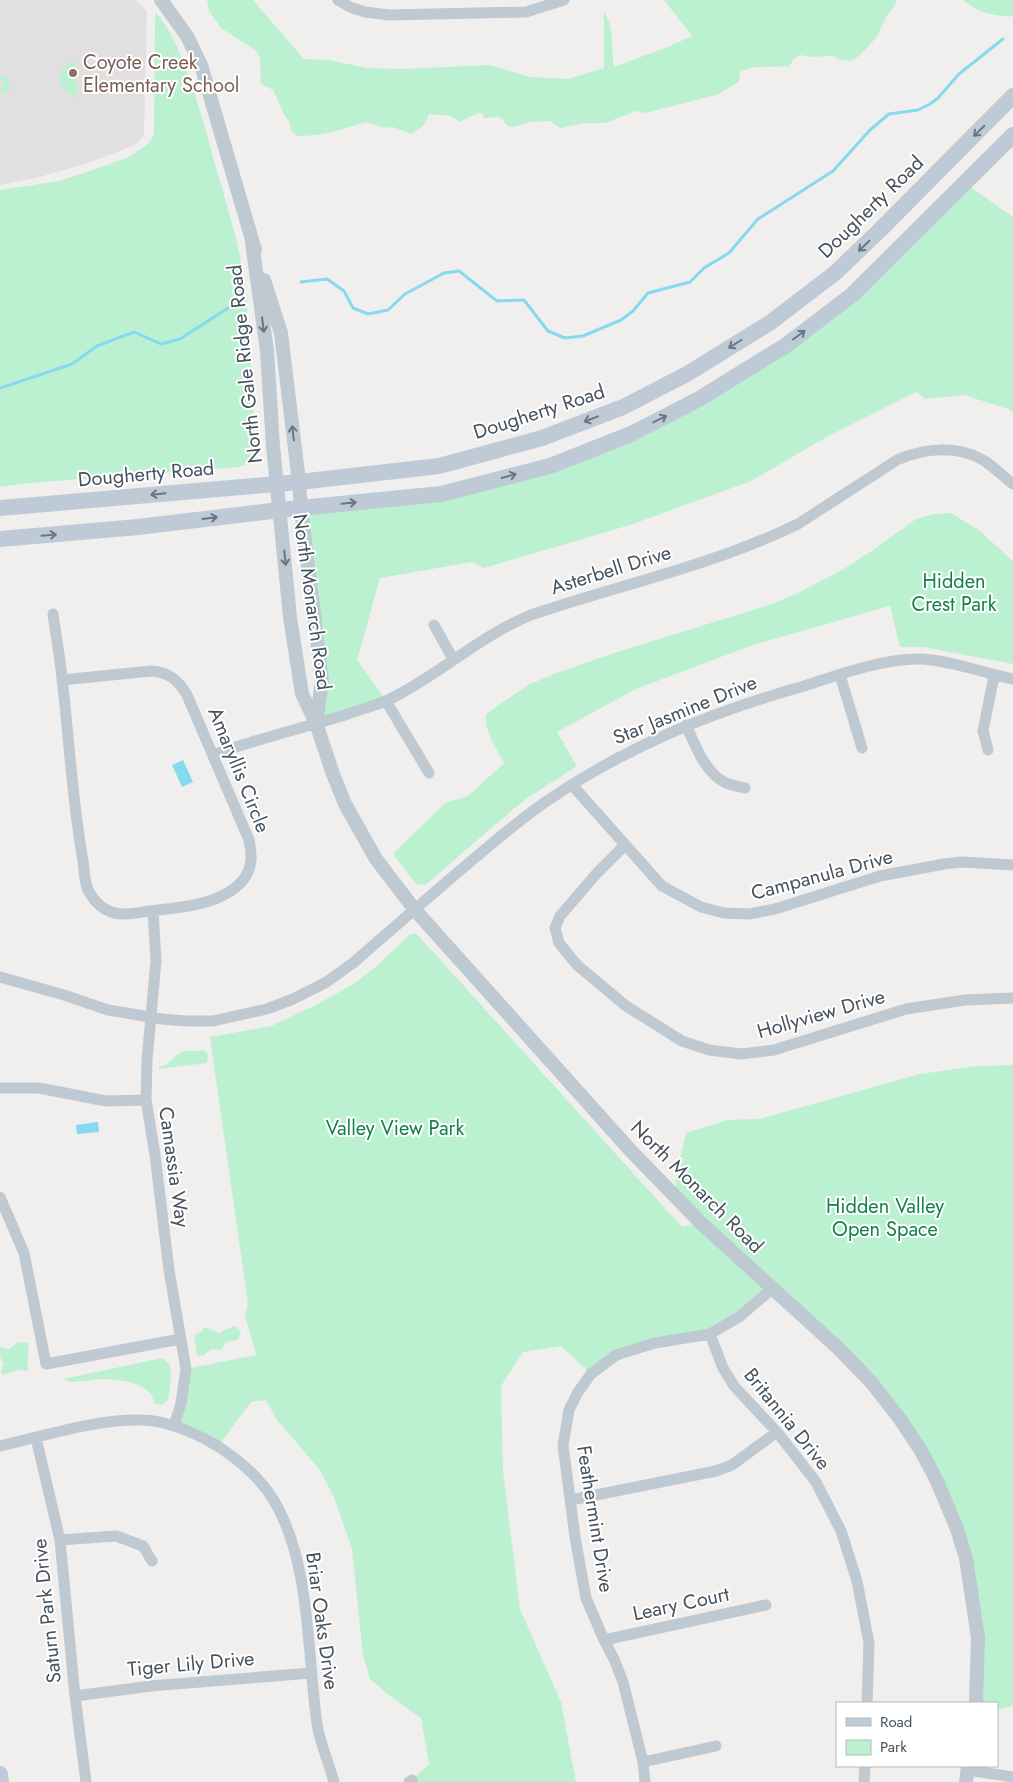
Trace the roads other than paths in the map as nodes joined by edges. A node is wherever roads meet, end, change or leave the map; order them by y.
1 (162, 0) edge
2 (338, 0) edge
3 (564, 0) edge
4 (1013, 96) edge
5 (1013, 135) edge
6 (252, 242) junction
7 (299, 482) junction
8 (276, 483) junction
9 (1013, 484) edge
10 (0, 508) edge
11 (301, 508) junction
12 (280, 510) junction
13 (0, 539) edge
14 (53, 614) dead end
15 (434, 625) dead end
16 (453, 659) junction
17 (840, 675) junction
18 (994, 676) junction
19 (1013, 679) edge
20 (62, 680) junction
21 (386, 701) junction
22 (316, 723) junction
23 (686, 725) junction
24 (862, 748) dead end
25 (988, 750) dead end
26 (214, 755) junction
27 (429, 773) dead end
28 (572, 784) junction
29 (746, 788) dead end
30 (625, 845) junction
31 (1013, 865) edge
32 (415, 910) junction
33 (153, 911) junction
34 (0, 977) edge
35 (1013, 998) edge
36 (151, 1018) junction
37 (0, 1088) edge
38 (146, 1100) junction
39 (0, 1197) edge
40 (772, 1289) junction
41 (710, 1334) junction
42 (180, 1339) junction
43 (174, 1426) junction
44 (777, 1432) junction
45 (36, 1438) junction
46 (0, 1446) edge
47 (571, 1500) junction
48 (60, 1540) junction
49 (152, 1561) dead end
50 (766, 1605) dead end
51 (604, 1640) junction
52 (311, 1673) junction
53 (75, 1696) junction
54 (867, 1702) edge
55 (976, 1702) edge
56 (716, 1746) dead end
57 (643, 1762) junction
58 (865, 1767) edge
59 (967, 1773) edge
60 (0, 1774) edge
61 (1013, 1777) edge
62 (1, 1782) edge
63 (86, 1782) edge
64 (334, 1782) edge
65 (645, 1782) edge
66 (864, 1782) edge

1 - 6 street, North Gale Ridge Road
2 - 3 street
4 -> 7 main road, Dougherty Road
11 -> 5 main road
7 -> 6 street, North Gale Ridge Road
6 -> 8 street, North Gale Ridge Road
7 - 8 main road, Dougherty Road
7 - 11 street, North Gale Ridge Road
8 -> 10 main road, Dougherty Road
8 - 12 street, North Monarch Road
9 - 16 street, Asterbell Drive
11 - 12 main road
11 - 22 street, North Monarch Road
13 -> 12 main road
12 -> 22 street, North Monarch Road
14 - 20 street, Amaryllis Circle
15 - 16 street
16 - 21 street, Asterbell Drive
17 - 18 street, Star Jasmine Drive
17 - 23 street, Star Jasmine Drive
17 - 24 street
18 - 19 street, Star Jasmine Drive
18 - 25 street
20 - 26 street, Amaryllis Circle
20 - 33 street, Amaryllis Circle
21 - 22 street, Asterbell Drive
21 - 27 street
22 - 26 street, Asterbell Drive
22 - 32 street, North Monarch Road
23 - 28 street, Star Jasmine Drive
23 - 29 street
26 - 33 street, Amaryllis Circle
28 - 30 street, Campanula Drive
28 - 32 street, Star Jasmine Drive
30 - 31 street, Campanula Drive
30 - 35 street, Hollyview Drive
32 - 36 street, Star Jasmine Drive
32 - 40 street, North Monarch Road
33 - 36 street, Camassia Way
34 - 36 street, Star Jasmine Drive
36 - 38 street, Camassia Way
37 - 38 street
38 - 42 street, Camassia Way
39 - 42 street
40 - 41 street, Feathermint Drive
40 - 55 street, North Monarch Road
41 - 44 street, Britannia Drive
41 - 47 street, Feathermint Drive
42 - 43 street, Camassia Way
43 - 45 street, Briar Oaks Drive
43 - 52 street, Briar Oaks Drive
44 - 47 street
44 - 54 street, Britannia Drive
45 - 46 street, Briar Oaks Drive
45 - 48 street, Saturn Park Drive
47 - 51 street, Feathermint Drive
48 - 49 street
48 - 53 street, Saturn Park Drive
50 - 51 street, Leary Court
51 - 57 street, Feathermint Drive
52 - 53 street, Tiger Lily Drive
52 - 64 street, Briar Oaks Drive
53 - 63 street, Saturn Park Drive
56 - 57 street
57 - 65 street, Feathermint Drive
58 - 66 street
59 - 61 street
60 - 62 main road

